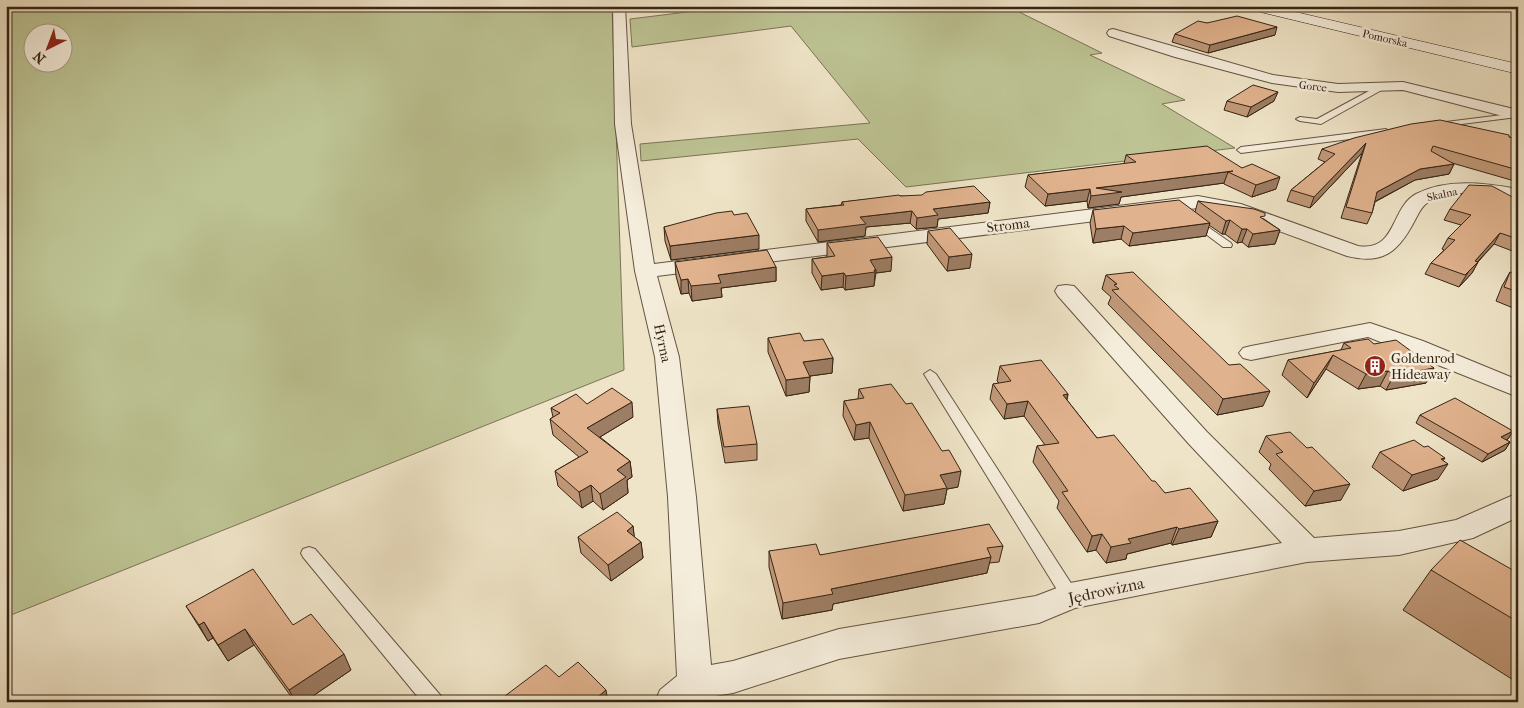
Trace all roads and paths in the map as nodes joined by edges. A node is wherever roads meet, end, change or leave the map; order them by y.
1 (619, 6) edge
2 (1252, 6) edge
3 (1113, 32) dead end
4 (1518, 69) edge
5 (1383, 87) junction
6 (1518, 115) edge
7 (1300, 119) dead end
8 (1430, 126) edge
9 (1392, 131) edge
10 (1241, 150) dead end
11 (1518, 194) edge
12 (1172, 204) junction
13 (1227, 245) dead end
14 (1364, 254) joint
15 (645, 271) junction
16 (1066, 290) dead end
17 (1251, 353) dead end
18 (930, 374) dead end
19 (1518, 389) edge
20 (1518, 504) edge
21 (1307, 550) junction
22 (309, 553) dead end
23 (1070, 596) junction
24 (688, 696) edge
25 (434, 702) edge

1 - 15 street, Hyrna
2 - 4 street, Pomorska
3 - 5 street, Gorce
5 - 6 street, Gorce
5 - 7 lane
6 - 8 lane
9 - 10 lane
11 - 14 street, Skalna
12 - 13 lane
12 - 14 street, Stroma
12 - 15 street, Stroma
15 - 24 street, Hyrna
16 - 21 street
17 - 19 street
18 - 23 lane
20 - 21 street, Jędrowizna
21 - 23 street, Jędrowizna
22 - 25 lane
23 - 24 street, Jędrowizna

